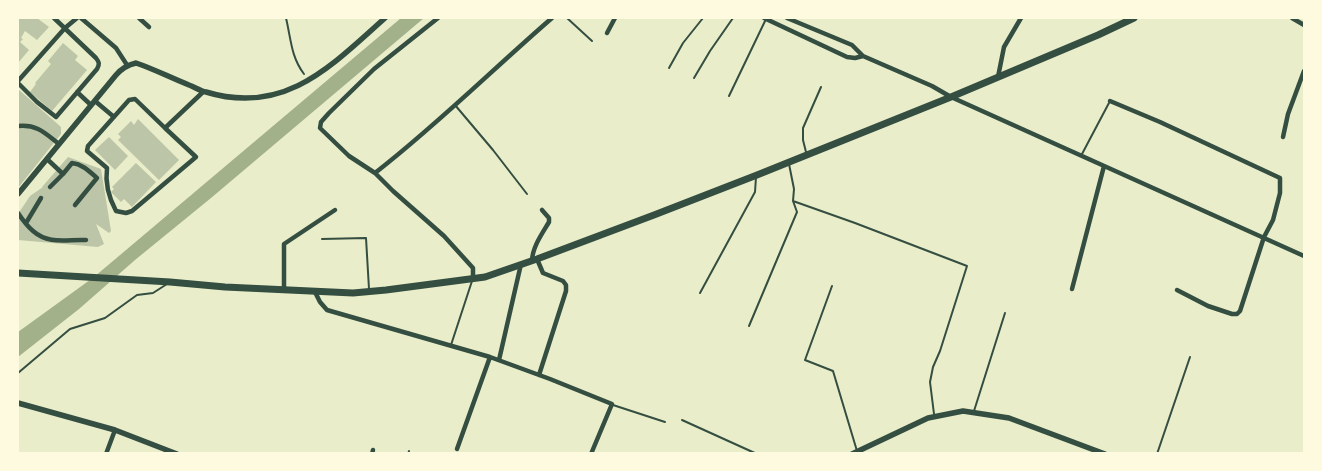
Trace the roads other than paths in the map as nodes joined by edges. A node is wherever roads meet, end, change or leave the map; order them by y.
1 (54, 18) edge
2 (77, 18) edge
3 (81, 18) edge
4 (139, 18) edge
5 (385, 18) edge
6 (438, 18) edge
7 (552, 18) edge
8 (567, 18) edge
9 (615, 18) edge
10 (703, 18) edge
11 (733, 18) edge
12 (765, 18) edge
13 (787, 18) edge
14 (1021, 18) edge
15 (1134, 18) edge
16 (1292, 18) edge
17 (798, 20) edge
18 (1304, 25) edge
19 (150, 27) dead end
20 (65, 28) junction
21 (607, 32) dead end
22 (592, 41) dead end
23 (863, 56) junction
24 (127, 65) junction
25 (669, 68) dead end
26 (1304, 71) edge
27 (998, 77) junction
28 (694, 78) dead end
29 (18, 82) edge
30 (820, 88) dead end
31 (77, 92) junction
32 (203, 92) junction
33 (729, 96) dead end
34 (951, 97) junction
35 (1110, 101) joint
36 (93, 103) junction
37 (455, 106) junction
38 (114, 117) junction
39 (18, 126) edge
40 (165, 128) junction
41 (1283, 137) dead end
42 (59, 144) junction
43 (807, 154) junction
44 (1081, 156) junction
45 (48, 159) junction
46 (789, 162) junction
47 (1104, 166) junction
48 (375, 173) junction
49 (63, 174) junction
50 (757, 175) junction
51 (50, 187) dead end
52 (18, 193) edge
53 (527, 194) dead end
54 (41, 198) dead end
55 (793, 201) junction
56 (75, 205) dead end
57 (335, 210) dead end
58 (542, 210) dead end
59 (18, 213) edge
60 (26, 223) junction
61 (1264, 237) junction
62 (322, 239) dead end
63 (86, 240) dead end
64 (1304, 256) edge
65 (535, 260) junction
66 (521, 264) junction
67 (18, 273) edge
68 (473, 279) junction
69 (170, 282) junction
70 (832, 286) dead end
71 (1072, 289) dead end
72 (284, 290) junction
73 (1177, 290) dead end
74 (315, 292) junction
75 (370, 292) junction
76 (700, 293) dead end
77 (1005, 313) dead end
78 (749, 326) dead end
79 (451, 345) junction
80 (490, 357) junction
81 (1190, 357) dead end
82 (499, 360) junction
83 (18, 373) edge
84 (539, 375) junction
85 (18, 403) edge
86 (612, 404) junction
87 (973, 413) junction
88 (934, 417) junction
89 (682, 420) dead end
90 (665, 422) dead end
91 (116, 430) junction
92 (457, 449) dead end
93 (854, 452) edge
94 (106, 454) edge
95 (177, 454) edge
96 (591, 454) edge
97 (758, 454) edge
98 (1105, 454) edge
99 (1157, 454) edge

1 - 20 street
2 - 20 street
3 - 24 street
4 - 19 street
5 - 32 street
6 - 48 street
7 - 37 street
8 - 22 lane
9 - 21 street
10 - 25 lane
11 - 28 lane
12 - 23 street
12 - 33 lane
13 - 17 street
14 - 27 street
15 - 27 main road
16 - 18 street
17 - 23 street
20 - 29 street
20 - 31 street
23 - 34 street
24 - 32 street
24 - 36 street
26 - 41 street
27 - 34 main road
29 - 31 street
30 - 43 lane
31 - 36 street
32 - 40 street
34 - 43 main road
34 - 44 street
35 - 44 lane
35 - 61 street
36 - 38 street
36 - 42 street
37 - 48 street
37 - 53 lane
38 - 40 street
38 - 40 street
39 - 42 street
42 - 45 street
43 - 46 main road
44 - 47 street
45 - 49 street
45 - 52 street
46 - 50 main road
46 - 55 lane
47 - 61 street
47 - 71 street
48 - 68 street
49 - 51 street
49 - 56 street
50 - 65 main road
50 - 76 lane
54 - 60 street
55 - 78 lane
55 - 88 lane
57 - 72 street
58 - 65 street
59 - 60 street
60 - 63 street
61 - 64 street
61 - 73 street
62 - 75 lane
65 - 66 main road
65 - 84 street
66 - 68 main road
66 - 82 street
67 - 69 main road
68 - 75 main road
68 - 79 lane
69 - 72 main road
69 - 83 lane
70 - 93 lane
72 - 74 main road
74 - 75 main road
74 - 79 street
77 - 87 lane
79 - 80 street
80 - 82 street
80 - 92 street
81 - 99 lane
82 - 84 street
84 - 86 street
85 - 91 street
86 - 90 lane
86 - 96 street
87 - 88 street
87 - 98 street
88 - 93 street
89 - 97 lane
91 - 94 street
91 - 95 street

